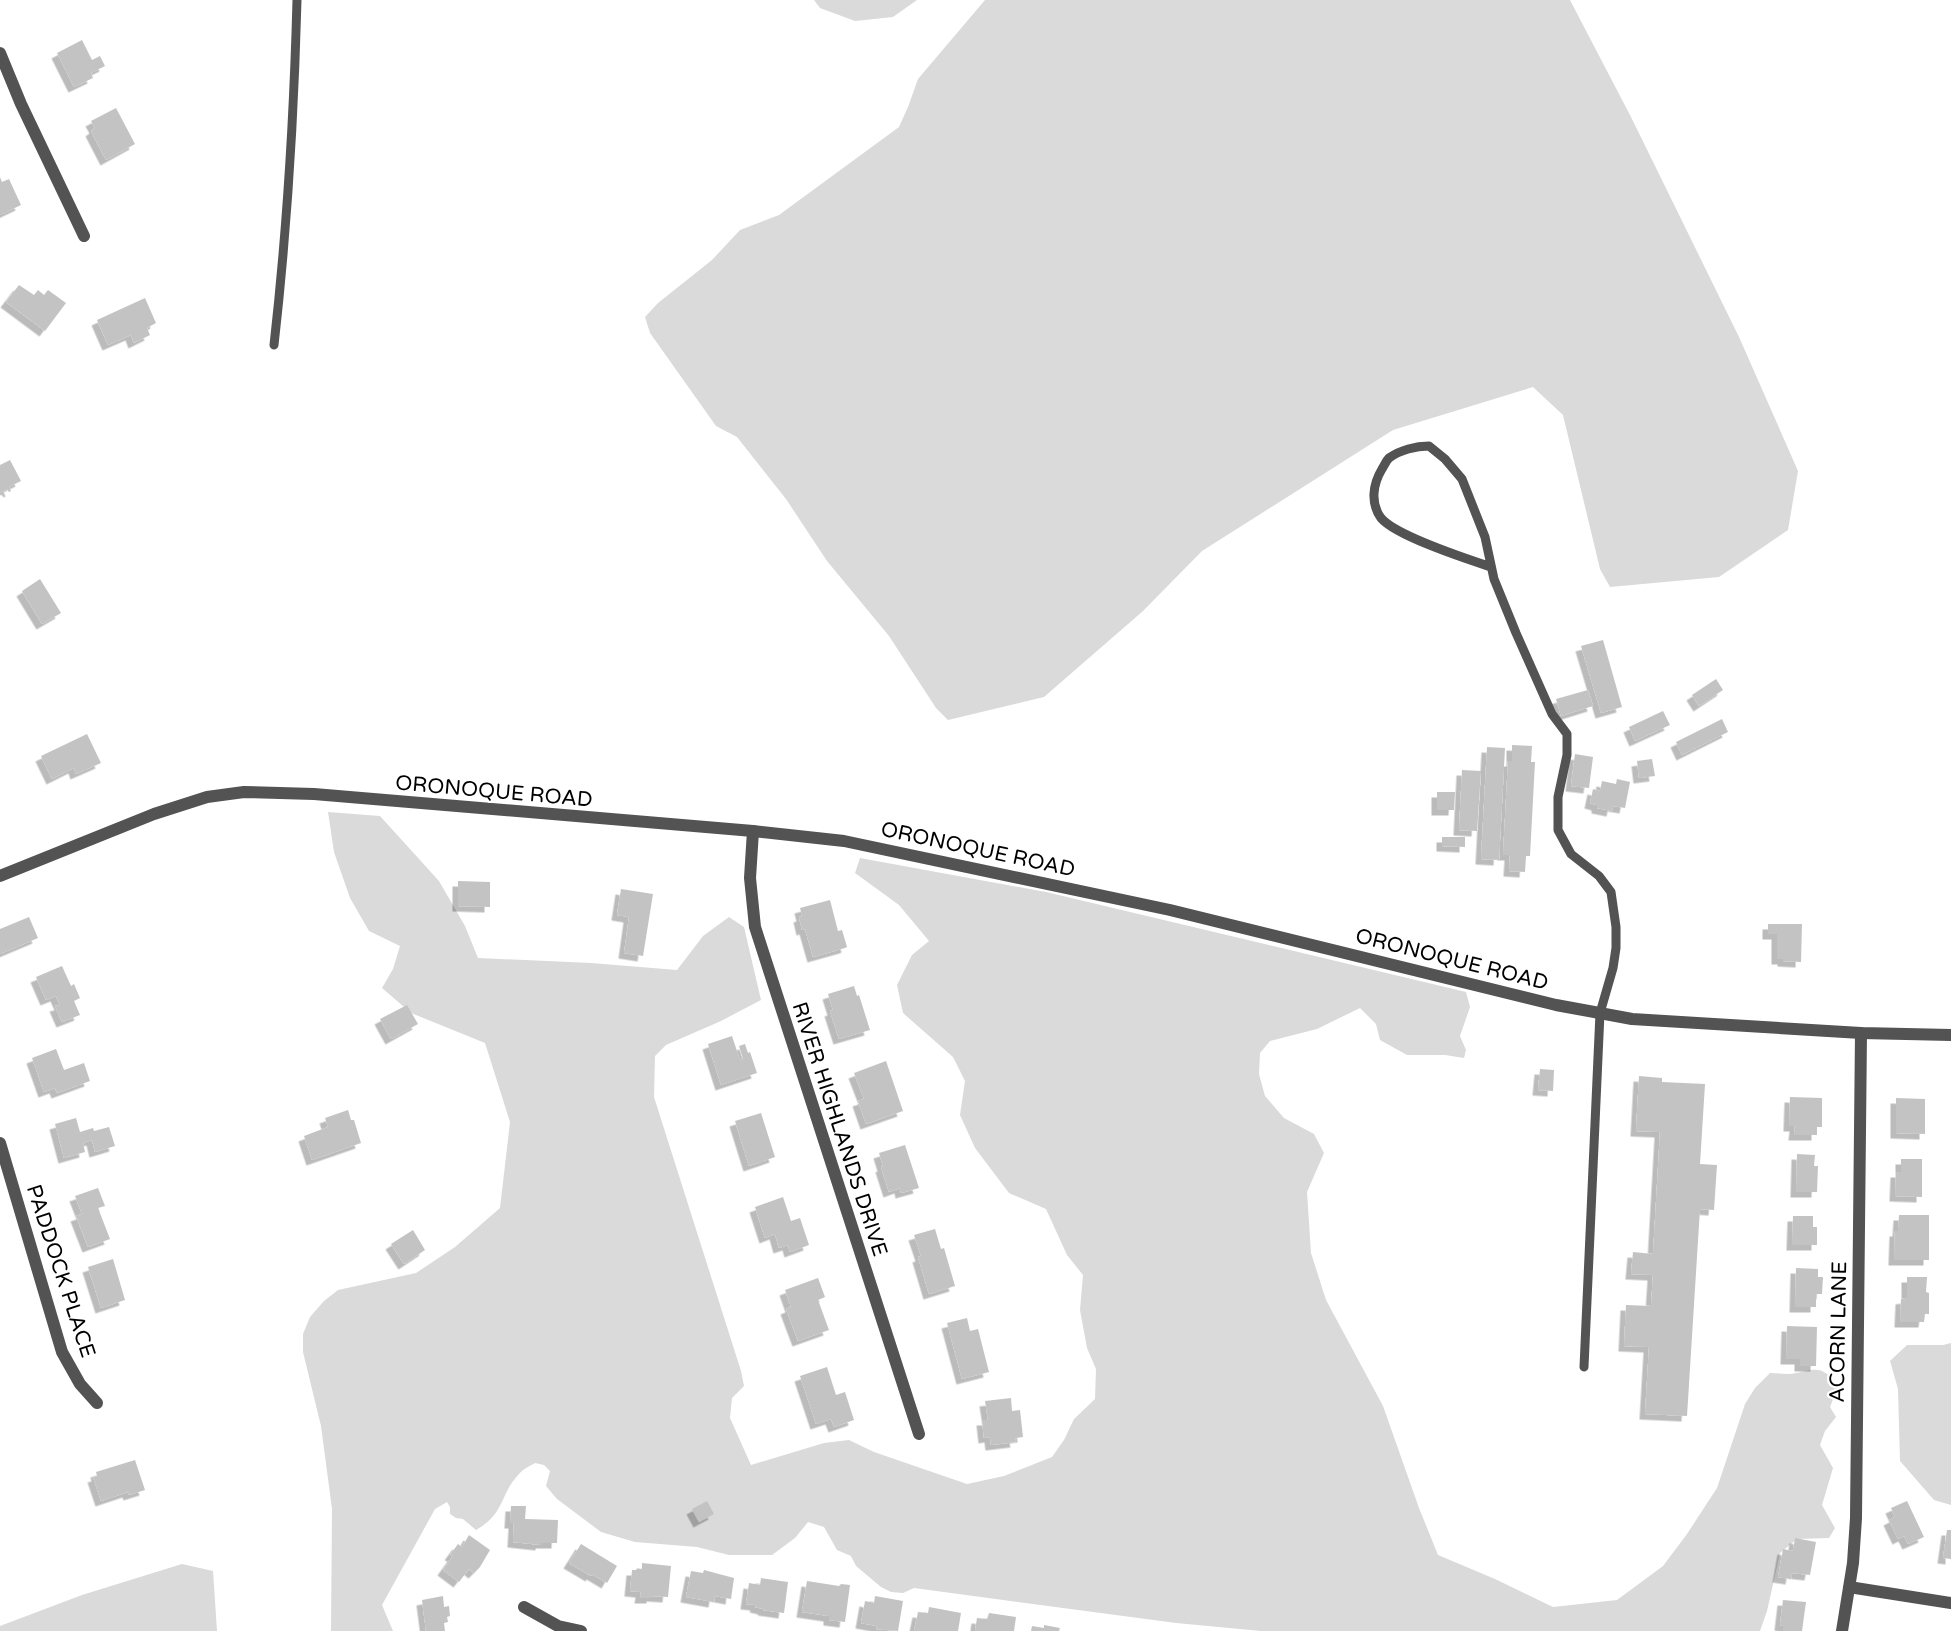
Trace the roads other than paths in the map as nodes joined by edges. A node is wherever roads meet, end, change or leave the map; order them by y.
1 (297, 0) edge
2 (0, 53) edge
3 (84, 236) dead end
4 (274, 345) dead end
5 (1491, 567) junction
6 (753, 831) junction
7 (0, 876) edge
8 (1600, 1013) junction
9 (1861, 1033) junction
10 (1951, 1035) edge
11 (0, 1143) edge
12 (1584, 1366) dead end
13 (97, 1403) dead end
14 (919, 1434) dead end
15 (1849, 1587) junction
16 (1951, 1603) edge
17 (524, 1607) dead end
18 (581, 1631) edge
19 (1842, 1631) edge

1 - 4 lane
2 - 3 street
5 - 5 lane
5 - 8 lane
6 - 7 street, ORONOQUE ROAD
6 - 8 street, ORONOQUE ROAD
6 - 14 street, RIVER HIGHLANDS DRIVE
8 - 9 street, ORONOQUE ROAD
8 - 12 lane
9 - 10 street, ORONOQUE ROAD
9 - 15 street, ACORN LANE
11 - 13 street, PADDOCK PLACE
15 - 16 street
15 - 19 street, ACORN LANE
17 - 18 street

